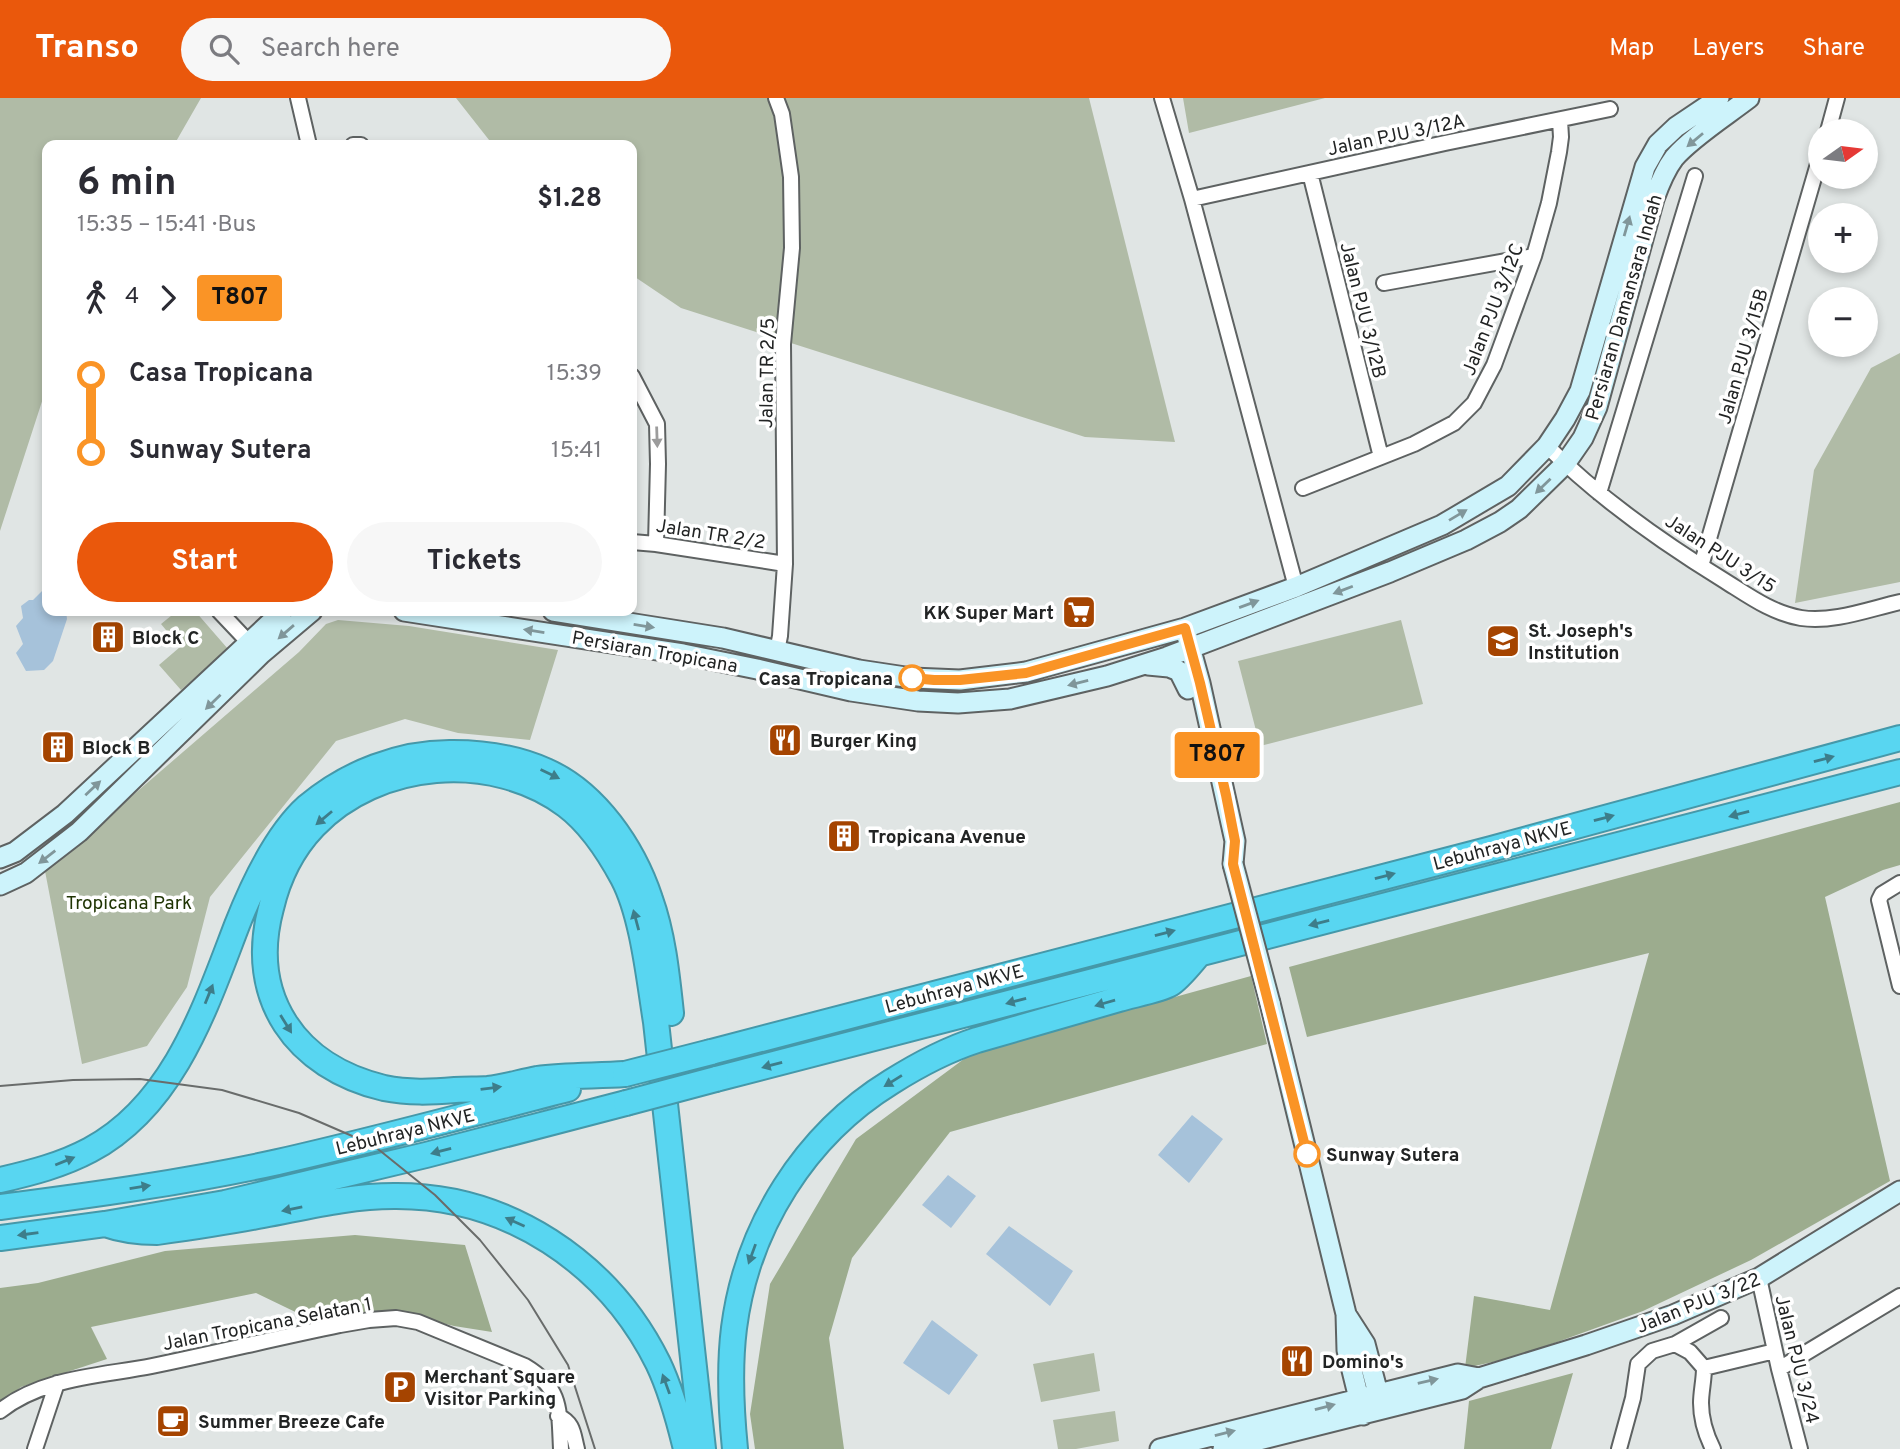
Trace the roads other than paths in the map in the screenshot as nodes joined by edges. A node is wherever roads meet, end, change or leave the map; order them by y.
1 (298, 98) edge
2 (776, 98) edge
3 (1162, 98) edge
4 (1719, 98) edge
5 (1748, 98) edge
6 (1837, 98) edge
7 (1609, 108) dead end
8 (1831, 119) edge
9 (1560, 120) junction
10 (308, 140) edge
11 (1310, 173) junction
12 (1695, 176) dead end
13 (1811, 189) edge
14 (1192, 199) junction
15 (1534, 256) junction
16 (1384, 283) dead end
17 (637, 386) edge
18 (1547, 446) junction
19 (1381, 457) junction
20 (1565, 464) junction
21 (1303, 488) dead end
22 (1599, 493) junction
23 (637, 542) edge
24 (656, 544) junction
25 (785, 564) junction
26 (1701, 566) junction
27 (1296, 587) junction
28 (1900, 602) edge
29 (224, 616) edge
30 (279, 616) edge
31 (305, 616) edge
32 (437, 616) edge
33 (584, 616) edge
34 (1178, 631) junction
35 (256, 649) junction
36 (777, 651) junction
37 (1185, 651) junction
38 (1143, 665) junction
39 (770, 672) junction
40 (1188, 689) junction
41 (1900, 738) edge
42 (1900, 772) edge
43 (0, 858) edge
44 (1233, 864) junction
45 (1900, 883) edge
46 (0, 885) edge
47 (1200, 953) junction
48 (1900, 986) edge
49 (625, 1074) junction
50 (0, 1180) edge
51 (1900, 1191) edge
52 (0, 1207) edge
53 (105, 1224) junction
54 (0, 1238) edge
55 (1759, 1279) junction
56 (1900, 1297) edge
57 (1721, 1318) dead end
58 (1675, 1344) junction
59 (1775, 1351) junction
60 (1704, 1368) junction
61 (1779, 1369) junction
62 (57, 1383) junction
63 (1370, 1404) junction
64 (0, 1411) edge
65 (558, 1416) junction
66 (35, 1449) edge
67 (561, 1449) edge
68 (577, 1449) edge
69 (686, 1449) edge
70 (703, 1449) edge
71 (718, 1449) edge
72 (735, 1449) edge
73 (1160, 1449) edge
74 (1223, 1449) edge
75 (1619, 1449) edge
76 (1713, 1449) edge
77 (1800, 1449) edge

1 - 10 street
2 - 25 street, Jalan TR 2/5
3 - 14 street
18 -> 4 main road, Persiaran Damansara Indah
5 -> 20 main road, Persiaran Damansara Indah
6 - 8 street
7 - 9 street, Jalan PJU 3/12A
9 - 11 street, Jalan PJU 3/12A
9 - 15 street, Jalan PJU 3/12C
11 - 14 street, Jalan PJU 3/12A
11 - 19 street, Jalan PJU 3/12B
12 - 22 street
13 - 26 street, Jalan PJU 3/15B
14 - 27 street
15 - 16 street
15 - 19 street, Jalan PJU 3/12C
17 -> 24 street
18 - 20 street, Jalan PJU 3/15
27 -> 18 main road, Persiaran Damansara Indah
19 - 21 street, Jalan PJU 3/12C
20 - 22 street, Jalan PJU 3/15
20 -> 37 main road, Persiaran Damansara Indah
22 - 26 street, Jalan PJU 3/15
23 - 24 street, Jalan TR 2/2
24 - 25 street, Jalan TR 2/2
25 - 36 street, Jalan TR 2/5
26 - 28 street, Jalan PJU 3/15
34 -> 27 main road, Persiaran Damansara Indah
29 - 35 street
30 - 35 main road
31 -> 35 main road
39 -> 32 main road, Persiaran Tropicana
33 -> 36 main road, Persiaran Tropicana
34 - 36 main road, Persiaran Tropicana
34 - 37 main road
43 -> 35 main road
35 -> 46 main road
36 - 39 main road
37 - 38 main road, Persiaran Tropicana
37 - 40 main road
37 - 44 main road
38 -> 39 main road, Persiaran Tropicana
38 - 40 main road
40 - 44 main road
49 -> 41 highway, Lebuhraya NKVE, bridge
42 -> 47 highway, Lebuhraya NKVE
44 - 63 main road, bridge
45 - 48 street
47 -> 53 highway, Lebuhraya NKVE, bridge
47 -> 72 highway
52 -> 49 highway, Lebuhraya NKVE
70 -> 49 highway
50 -> 71 highway
51 - 55 main road, Jalan PJU 3/22
53 -> 54 highway, Lebuhraya NKVE
69 -> 53 highway
55 - 59 street, Jalan PJU 3/24
55 - 63 main road, Jalan PJU 3/22
56 - 61 street
57 - 58 street
58 - 60 street
58 - 75 street
59 - 60 street
59 - 61 street, Jalan PJU 3/24
60 - 76 street
61 - 77 street, Jalan PJU 3/24
62 - 64 street, Jalan Tropicana Selatan 1
62 - 65 street, Jalan Tropicana Selatan 1
62 - 66 street
73 -> 63 main road, Jalan PJU 3/22
63 - 74 main road, Jalan PJU 3/22
65 - 67 street, Jalan Tropicana Selatan 1
65 - 68 street, Jalan Tropicana Selatan 1

